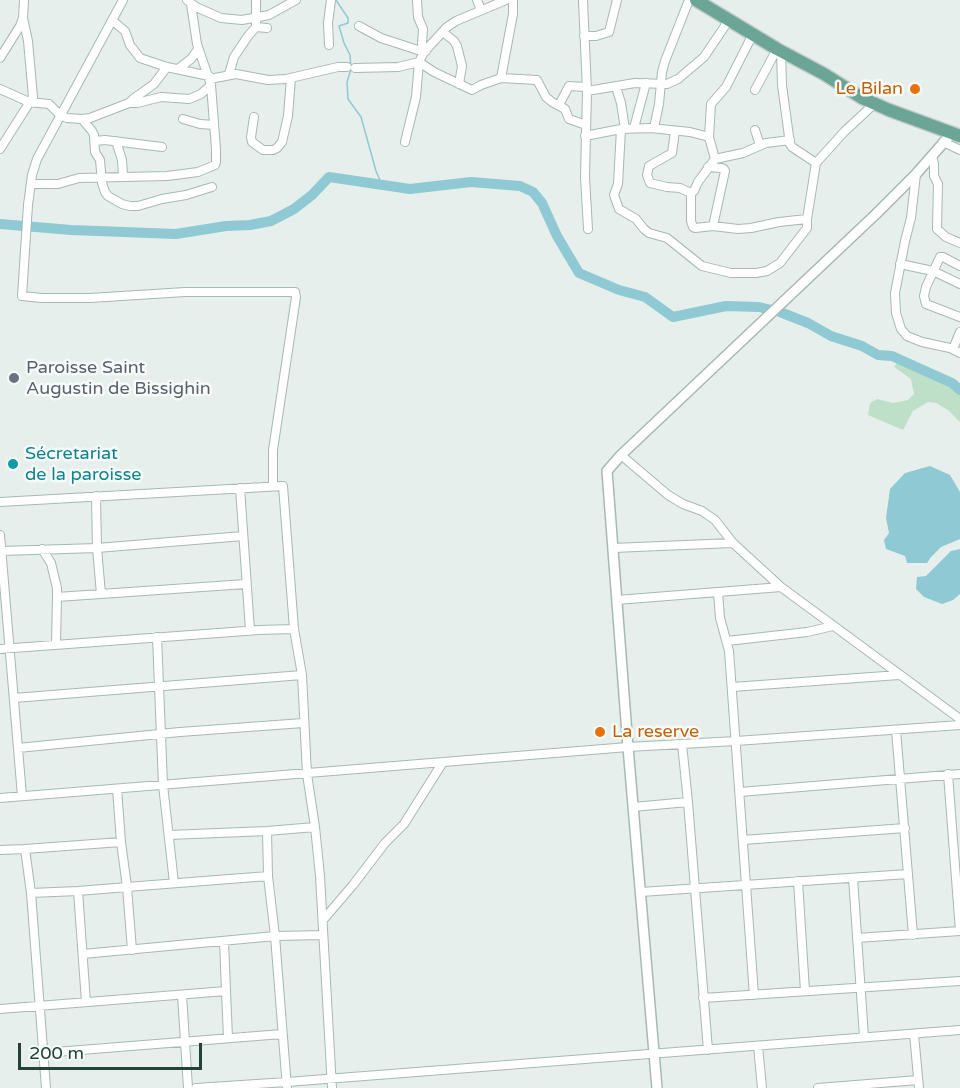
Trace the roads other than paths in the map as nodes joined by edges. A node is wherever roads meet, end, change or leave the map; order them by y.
1 (24, 0) edge
2 (123, 0) edge
3 (256, 0) edge
4 (296, 0) edge
5 (331, 0) edge
6 (417, 0) edge
7 (477, 0) edge
8 (506, 0) edge
9 (513, 0) edge
10 (583, 0) edge
11 (617, 0) edge
12 (689, 0) edge
13 (696, 0) edge
14 (189, 2) edge
15 (481, 10) junction
16 (23, 18) junction
17 (256, 18) junction
18 (729, 20) junction
19 (113, 21) junction
20 (359, 26) dead end
21 (256, 27) junction
22 (267, 28) dead end
23 (443, 32) junction
24 (753, 34) junction
25 (584, 36) junction
26 (329, 45) dead end
27 (198, 49) junction
28 (779, 50) junction
29 (425, 52) junction
30 (0, 58) edge
31 (419, 62) junction
32 (167, 67) junction
33 (178, 69) junction
34 (229, 74) junction
35 (291, 78) junction
36 (501, 78) junction
37 (210, 80) junction
38 (646, 83) junction
39 (459, 84) junction
40 (662, 85) junction
41 (616, 87) junction
42 (0, 89) edge
43 (587, 89) junction
44 (755, 90) dead end
45 (30, 102) junction
46 (129, 103) junction
47 (874, 104) junction
48 (559, 105) junction
49 (60, 115) junction
50 (254, 117) dead end
51 (82, 119) junction
52 (183, 119) dead end
53 (214, 125) junction
54 (586, 125) junction
55 (634, 128) junction
56 (654, 128) junction
57 (622, 129) junction
58 (755, 130) dead end
59 (675, 131) junction
60 (585, 136) junction
61 (709, 137) junction
62 (952, 137) edge
63 (790, 140) junction
64 (95, 141) junction
65 (116, 141) junction
66 (405, 142) dead end
67 (760, 145) junction
68 (162, 147) dead end
69 (0, 149) edge
70 (960, 150) edge
71 (932, 156) junction
72 (715, 159) junction
73 (816, 163) junction
74 (708, 167) junction
75 (916, 174) junction
76 (102, 177) junction
77 (123, 177) junction
78 (31, 183) junction
79 (212, 187) dead end
80 (691, 193) junction
81 (807, 219) junction
82 (713, 226) junction
83 (588, 229) dead end
84 (960, 243) edge
85 (900, 264) junction
86 (960, 266) edge
87 (933, 271) junction
88 (960, 284) edge
89 (960, 317) edge
90 (960, 332) edge
91 (957, 351) edge
92 (621, 455) junction
93 (273, 486) junction
94 (240, 488) junction
95 (96, 496) junction
96 (0, 502) edge
97 (0, 535) edge
98 (243, 536) junction
99 (734, 543) junction
100 (613, 548) junction
101 (42, 549) junction
102 (97, 549) junction
103 (1, 551) edge
104 (246, 584) junction
105 (781, 587) junction
106 (718, 592) junction
107 (101, 594) junction
108 (57, 597) junction
109 (617, 600) junction
110 (833, 626) junction
111 (294, 629) junction
112 (250, 630) junction
113 (157, 637) junction
114 (728, 641) junction
115 (56, 644) junction
116 (9, 647) junction
117 (0, 648) edge
118 (302, 675) junction
119 (899, 675) junction
120 (159, 686) junction
121 (732, 687) junction
122 (14, 698) junction
123 (960, 719) edge
124 (303, 723) junction
125 (960, 725) edge
126 (897, 730) junction
127 (161, 734) junction
128 (736, 741) junction
129 (682, 744) junction
130 (628, 747) junction
131 (18, 748) junction
132 (443, 762) junction
133 (307, 774) junction
134 (948, 774) junction
135 (960, 774) edge
136 (900, 778) junction
137 (163, 785) junction
138 (117, 789) junction
139 (740, 792) junction
140 (22, 796) junction
141 (0, 798) edge
142 (688, 802) junction
143 (633, 807) junction
144 (315, 827) junction
145 (904, 828) junction
146 (267, 831) junction
147 (169, 835) junction
148 (743, 840) junction
149 (121, 843) junction
150 (26, 849) junction
151 (0, 850) edge
152 (908, 874) junction
153 (268, 876) junction
154 (853, 878) junction
155 (798, 881) junction
156 (174, 883) junction
157 (747, 885) junction
158 (127, 886) junction
159 (695, 888) junction
160 (78, 891) junction
161 (641, 892) junction
162 (31, 893) junction
163 (323, 920) junction
164 (323, 934) junction
165 (913, 935) junction
166 (275, 936) junction
167 (857, 938) junction
168 (224, 941) junction
169 (132, 950) junction
170 (83, 954) junction
171 (960, 981) edge
172 (861, 988) junction
173 (226, 991) junction
174 (806, 991) junction
175 (754, 994) junction
176 (182, 995) junction
177 (703, 998) junction
178 (86, 1002) junction
179 (39, 1006) junction
180 (0, 1008) edge
181 (960, 1030) edge
182 (282, 1034) junction
183 (914, 1034) junction
184 (864, 1037) junction
185 (228, 1038) junction
186 (185, 1042) junction
187 (758, 1046) junction
188 (708, 1050) junction
189 (43, 1053) junction
190 (654, 1054) junction
191 (332, 1078) junction
192 (919, 1084) edge
193 (287, 1085) edge
194 (46, 1088) edge
195 (188, 1088) edge
196 (196, 1088) edge
197 (332, 1088) edge
198 (657, 1088) edge
199 (762, 1088) edge
200 (818, 1088) edge

1 - 16 street
2 - 19 street
3 - 17 street
4 - 17 street
5 - 26 street
6 - 29 street
7 - 15 street
8 - 15 street
9 - 36 street
10 - 25 street
11 - 25 street
12 - 40 street
13 - 18 main road
14 - 17 street
14 - 27 street
15 - 23 street
16 - 30 street
16 - 45 street
17 - 21 street
18 - 24 main road
18 - 40 street
19 - 32 street
19 - 49 street
20 - 29 street
21 - 22 street
21 - 34 street
23 - 29 street
23 - 39 street
24 - 28 main road
24 - 61 street
25 - 43 street
27 - 33 street
27 - 37 street
28 - 44 street
28 - 47 main road
28 - 63 street
29 - 31 street
31 - 35 street
31 - 39 street
31 - 66 street
32 - 33 street
32 - 46 street
33 - 37 street
34 - 35 street
34 - 37 street
35 - 50 street
36 - 39 street
36 - 48 street
37 - 46 street
37 - 53 street
38 - 40 street
38 - 41 street
38 - 55 street
40 - 56 street
41 - 43 street
41 - 57 street
42 - 45 street
43 - 48 street
43 - 54 street
45 - 49 street
45 - 69 street
46 - 51 street
47 - 62 main road
47 - 73 street
48 - 54 street
49 - 51 street
49 - 78 street
51 - 64 street
52 - 53 street
53 - 77 street
54 - 60 street
55 - 56 street
55 - 57 street
56 - 59 street
57 - 60 street
57 - 81 street
58 - 67 street
59 - 61 street
59 - 80 street
60 - 83 street
61 - 72 street
62 - 70 street
62 - 71 street
63 - 67 street
63 - 73 street
64 - 65 street
64 - 76 street
65 - 68 street
65 - 77 street
67 - 72 street
71 - 75 street
71 - 84 street
72 - 74 street
73 - 81 street
74 - 80 street
74 - 82 street
75 - 85 street
75 - 92 street
76 - 77 street
76 - 78 street
76 - 79 street
78 - 93 street
80 - 82 street
81 - 82 street
85 - 87 street
85 - 91 street
86 - 87 street
87 - 88 street
87 - 89 street
90 - 91 street
92 - 99 street
92 - 100 street
93 - 94 street
93 - 111 street
94 - 95 street
94 - 98 street
95 - 96 street
95 - 102 street
97 - 103 street
98 - 102 street
98 - 104 street
99 - 100 street
99 - 105 street
100 - 109 street
101 - 102 street
101 - 103 street
101 - 108 street
102 - 107 street
103 - 116 street
104 - 107 street
104 - 112 street
105 - 106 street
105 - 110 street
106 - 109 street
106 - 114 street
107 - 108 street
108 - 115 street
109 - 130 street
110 - 114 street
110 - 119 street
111 - 112 street
111 - 118 street
112 - 113 street
113 - 115 street
113 - 120 street
114 - 121 street
115 - 116 street
116 - 117 street
116 - 122 street
118 - 120 street
118 - 124 street
119 - 121 street
119 - 123 street
120 - 122 street
120 - 127 street
121 - 128 street
122 - 131 street
124 - 127 street
124 - 133 street
125 - 126 street
126 - 128 street
126 - 136 street
127 - 131 street
127 - 137 street
128 - 129 street
128 - 139 street
129 - 130 street
129 - 142 street
130 - 132 street
130 - 143 street
131 - 140 street
132 - 133 street
132 - 163 street
133 - 137 street
133 - 144 street
134 - 135 street
134 - 136 street
134 - 165 street
136 - 139 street
136 - 145 street
137 - 138 street
137 - 147 street
138 - 140 street
138 - 149 street
139 - 148 street
140 - 141 street
142 - 143 street
142 - 159 street
143 - 161 street
144 - 146 street
144 - 163 street
145 - 148 street
145 - 152 street
146 - 147 street
146 - 153 street
147 - 156 street
148 - 157 street
149 - 150 street
149 - 158 street
150 - 151 street
150 - 162 street
152 - 154 street
152 - 165 street
153 - 156 street
153 - 166 street
154 - 155 street
154 - 167 street
155 - 157 street
155 - 174 street
156 - 158 street
157 - 159 street
157 - 175 street
158 - 160 street
158 - 169 street
159 - 161 street
159 - 177 street
160 - 162 street
160 - 170 street
161 - 190 street
162 - 179 street
163 - 164 street
164 - 166 street
164 - 191 street
165 - 167 street
166 - 168 street
166 - 182 street
167 - 172 street
168 - 169 street
168 - 173 street
169 - 170 street
170 - 178 street
171 - 172 street
172 - 174 street
172 - 184 street
173 - 176 street
173 - 185 street
174 - 175 street
175 - 177 street
176 - 178 street
176 - 186 street
177 - 188 street
178 - 179 street
179 - 180 street
179 - 189 street
181 - 183 street
182 - 185 street
182 - 193 street
183 - 184 street
183 - 192 street
184 - 187 street
185 - 186 street
186 - 189 street
186 - 195 street
187 - 188 street
187 - 199 street
188 - 190 street
189 - 194 street
190 - 191 street
190 - 198 street
191 - 193 street
191 - 197 street
192 - 200 street
193 - 196 street

